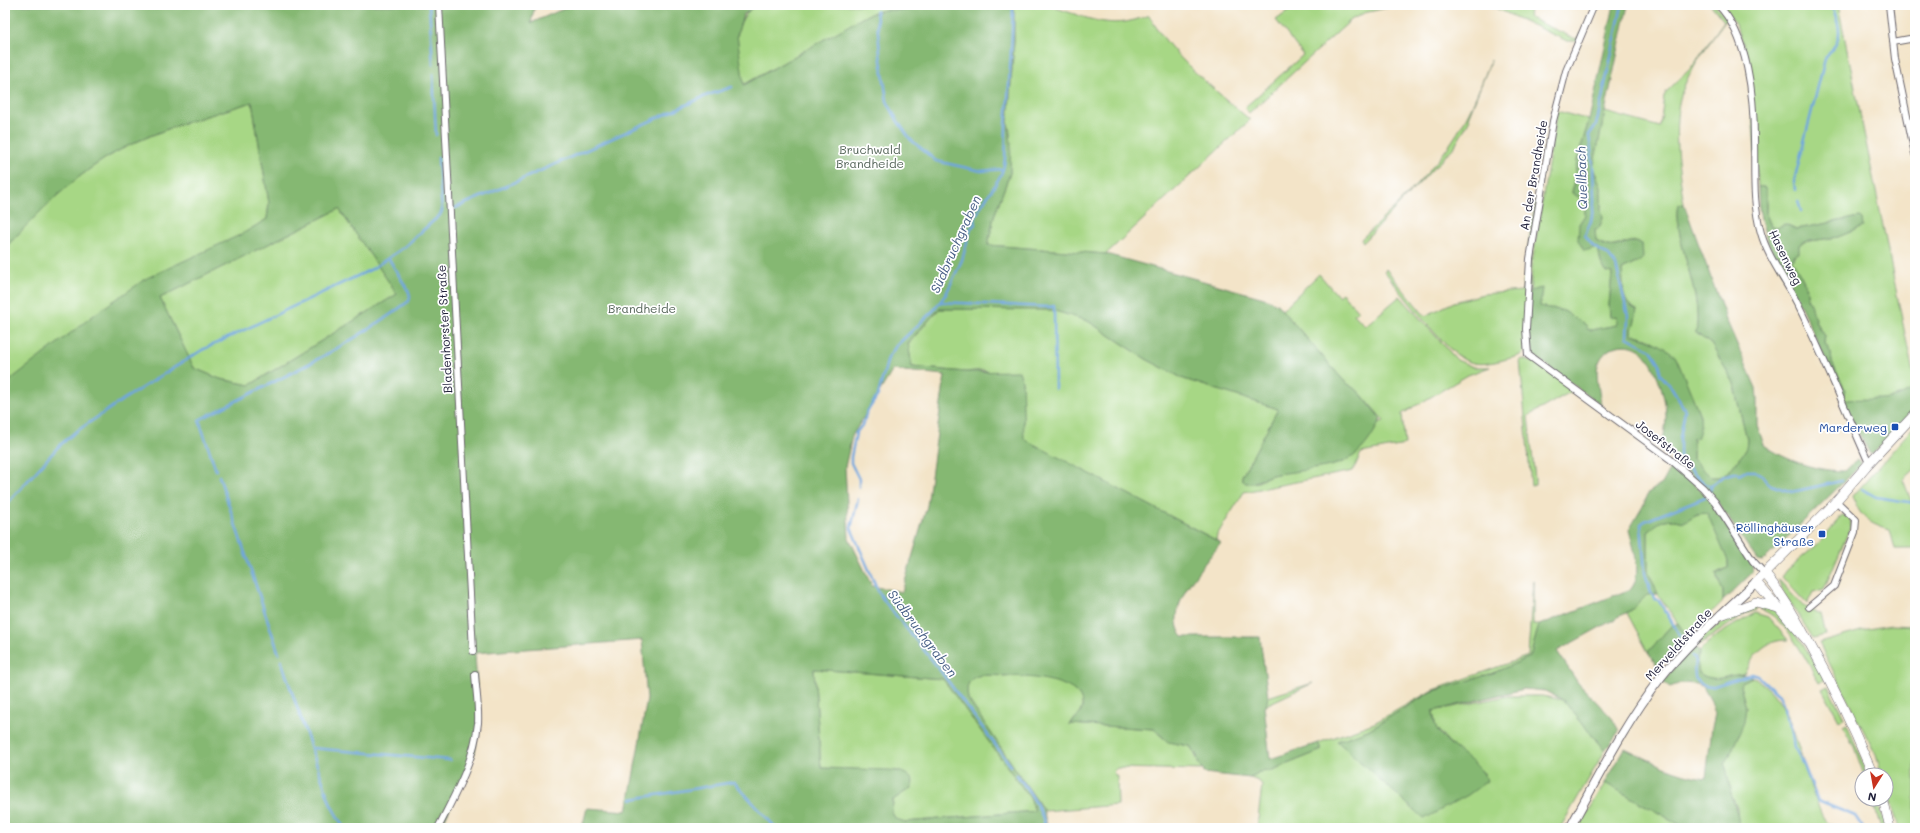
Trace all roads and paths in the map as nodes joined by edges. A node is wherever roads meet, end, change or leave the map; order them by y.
1 (439, 5) edge
2 (1594, 5) edge
3 (1718, 5) edge
4 (1890, 5) edge
5 (1915, 38) edge
6 (1893, 42) junction
7 (1912, 125) edge
8 (1915, 154) edge
9 (1528, 355) joint
10 (1915, 414) edge
11 (1869, 463) junction
12 (1836, 501) junction
13 (1765, 574) junction
14 (1756, 582) junction
15 (1809, 607) dead end
16 (1779, 609) junction
17 (1721, 615) junction
18 (1810, 644) junction
19 (473, 651) dead end
20 (475, 674) dead end
21 (1869, 767) edge
22 (1885, 807) edge
23 (438, 828) edge
24 (1570, 828) edge
25 (1890, 828) edge

1 - 19 street, Bladenhorster Straße
2 - 9 street, An der Brandheide
3 - 11 street, Hasenweg
4 - 6 street
5 - 6 street
6 - 7 street
7 - 8 street
9 - 13 street, Josefstraße
10 - 11 main road, Merveldtstraße
11 - 12 main road, Merveldtstraße
12 - 13 main road, Merveldtstraße
12 - 15 street
13 - 14 main road, Merveldtstraße
13 - 18 main road
14 - 16 main road
14 - 17 street, Merveldtstraße
16 - 17 main road
16 - 18 main road
17 - 24 street, Merveldtstraße
18 - 21 main road
20 - 23 street
22 - 25 main road

